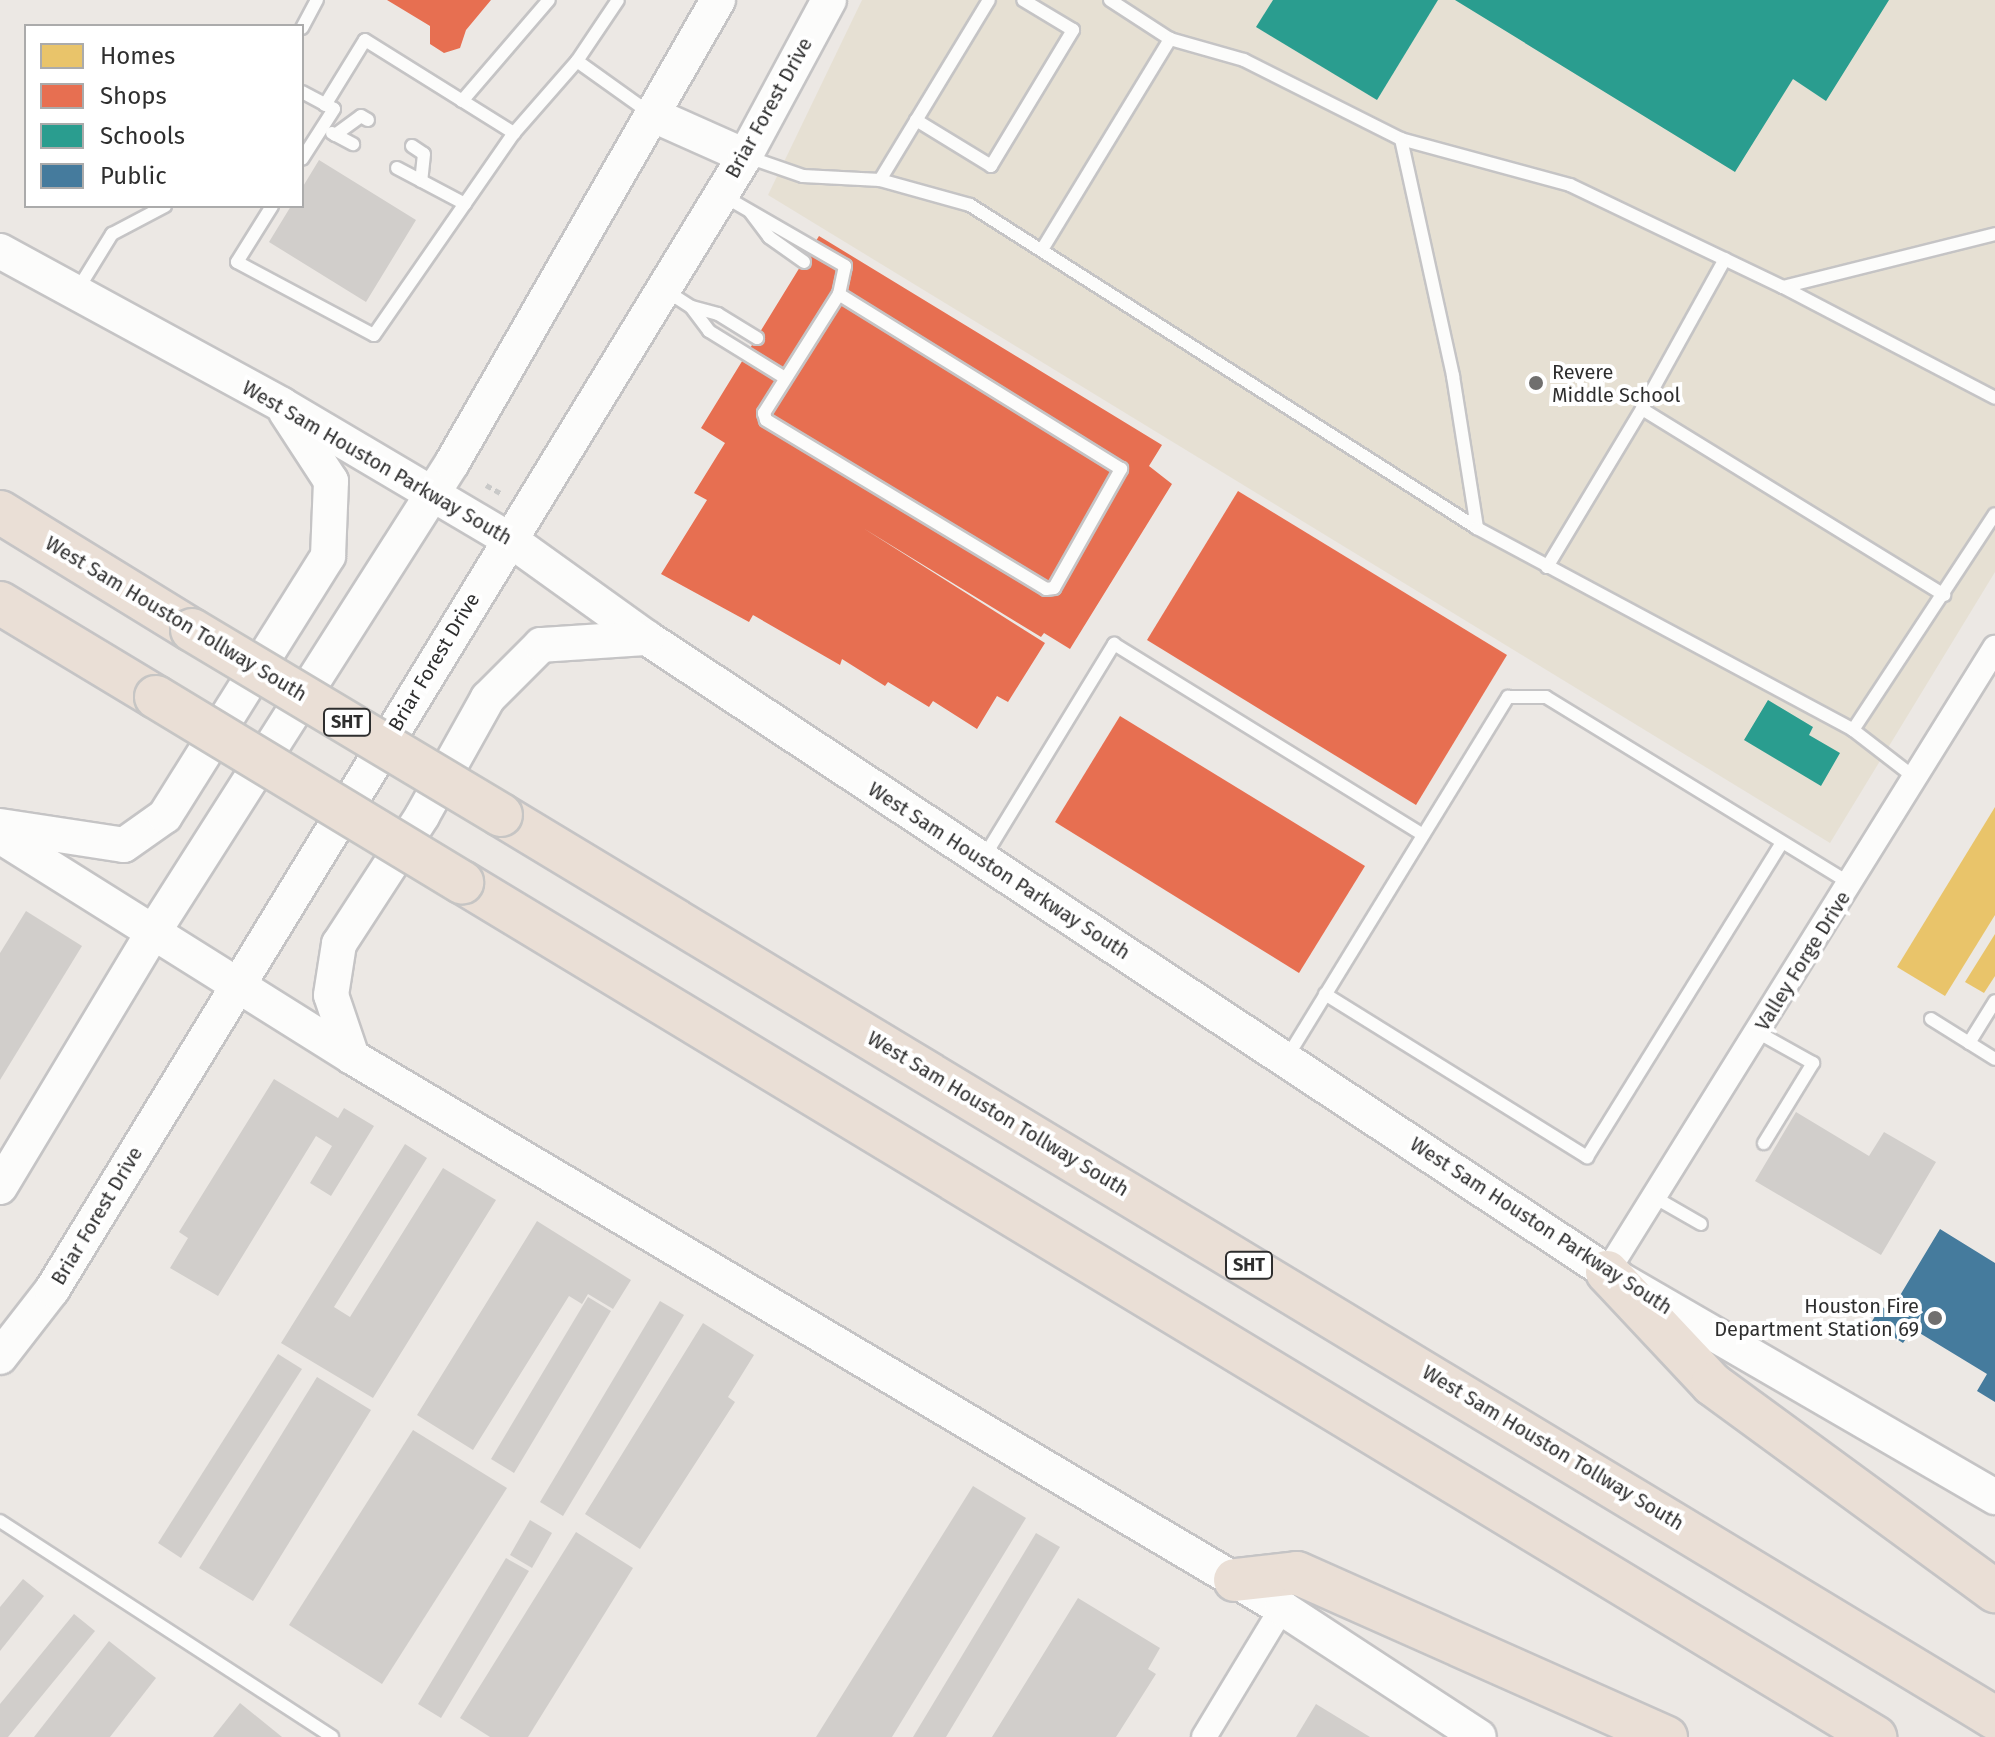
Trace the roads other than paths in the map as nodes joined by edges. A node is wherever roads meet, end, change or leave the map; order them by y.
1 (317, 0) edge
2 (549, 0) edge
3 (618, 0) edge
4 (718, 0) edge
5 (829, 0) edge
6 (989, 0) edge
7 (1023, 0) edge
8 (1110, 0) edge
9 (304, 24) edge
10 (1170, 39) junction
11 (577, 61) junction
12 (304, 93) edge
13 (462, 101) junction
14 (325, 105) junction
15 (653, 115) junction
16 (368, 120) dead end
17 (916, 120) junction
18 (322, 128) junction
19 (514, 133) junction
20 (335, 135) junction
21 (1401, 139) junction
22 (353, 144) dead end
23 (412, 146) dead end
24 (304, 156) edge
25 (745, 156) junction
26 (397, 168) dead end
27 (880, 180) junction
28 (421, 181) junction
29 (720, 194) junction
30 (465, 204) junction
31 (161, 208) edge
32 (271, 208) edge
33 (750, 212) junction
34 (1995, 234) edge
35 (1043, 248) junction
36 (0, 251) edge
37 (1725, 259) junction
38 (804, 262) dead end
39 (1783, 287) junction
40 (662, 289) junction
41 (76, 293) junction
42 (839, 294) junction
43 (691, 307) junction
44 (757, 338) dead end
45 (785, 378) junction
46 (1995, 398) edge
47 (282, 405) junction
48 (1642, 409) junction
49 (434, 493) junction
50 (4, 512) edge
51 (1995, 514) edge
52 (1477, 528) junction
53 (509, 539) junction
54 (1547, 567) junction
55 (1944, 595) junction
56 (0, 603) edge
57 (647, 638) junction
58 (1995, 648) edge
59 (1853, 730) junction
60 (1915, 778) junction
61 (0, 826) edge
62 (1423, 835) junction
63 (0, 836) edge
64 (1782, 843) junction
65 (982, 859) junction
66 (1851, 884) junction
67 (154, 931) junction
68 (238, 985) junction
69 (1325, 994) junction
70 (1995, 1001) edge
71 (1931, 1019) dead end
72 (1759, 1033) junction
73 (1969, 1043) junction
74 (352, 1057) junction
75 (1285, 1059) junction
76 (1995, 1059) edge
77 (1764, 1143) dead end
78 (0, 1187) edge
79 (1654, 1197) junction
80 (1701, 1224) dead end
81 (1607, 1272) junction
82 (0, 1357) edge
83 (1995, 1497) edge
84 (0, 1521) edge
85 (1235, 1580) junction
86 (1995, 1591) edge
87 (1282, 1608) junction
88 (1995, 1718) edge
89 (332, 1737) edge
90 (1204, 1737) edge
91 (1479, 1737) edge
92 (1666, 1737) edge
93 (1875, 1737) edge

1 - 9 lane
2 - 13 lane
3 - 11 lane
4 - 15 main road
5 - 25 main road, Briar Forest Drive
6 - 17 lane
7 - 17 lane
8 - 10 lane
10 - 21 lane
10 - 35 lane
11 - 15 lane
11 - 19 lane
12 - 14 lane
13 - 14 lane
13 - 19 lane
14 - 18 lane
15 - 25 main road
15 - 49 main road
16 - 20 lane
17 - 27 lane
18 - 20 lane
18 - 24 lane
19 - 30 lane
20 - 22 lane
21 - 37 lane
21 - 52 lane
23 - 28 lane
25 - 27 lane
25 - 29 main road, Briar Forest Drive
26 - 28 lane
27 - 35 lane
28 - 30 lane
29 - 33 lane
29 - 40 main road, Briar Forest Drive
30 - 32 lane
31 - 41 lane
33 - 38 lane
33 - 42 lane
34 - 39 lane
35 - 52 lane
36 - 41 main road, West Sam Houston Parkway South
37 - 39 lane
37 - 48 lane
39 - 46 lane
40 - 43 lane
40 - 53 main road, Briar Forest Drive
41 - 47 main road, West Sam Houston Parkway South
42 - 45 lane
42 - 45 lane
43 - 44 lane
43 - 45 lane
47 - 49 main road, West Sam Houston Parkway South
47 - 61 main road
48 - 54 lane
48 - 55 lane
49 - 53 main road, West Sam Houston Parkway South
49 - 67 main road
50 - 88 highway, West Sam Houston Tollway South / SHT, bridge
51 - 55 lane
52 - 54 lane
53 - 57 main road, West Sam Houston Parkway South
53 - 68 main road, Briar Forest Drive
54 - 59 lane
55 - 59 lane
56 - 93 highway, bridge
57 - 65 main road, West Sam Houston Parkway South
57 - 74 main road
58 - 60 street, Valley Forge Drive
59 - 60 lane
60 - 66 street, Valley Forge Drive
62 - 64 lane
62 - 65 lane
62 - 69 lane
63 - 67 main road
64 - 66 lane
64 - 69 lane
65 - 75 main road, West Sam Houston Parkway South
66 - 72 street, Valley Forge Drive
67 - 68 main road
67 - 78 main road
68 - 74 main road
68 - 82 main road, Briar Forest Drive
69 - 75 lane
70 - 73 lane
71 - 73 lane
72 - 77 lane
72 - 79 street, Valley Forge Drive
73 - 76 lane
74 - 85 main road
75 - 81 main road, West Sam Houston Parkway South
79 - 80 lane
79 - 81 street, Valley Forge Drive
81 - 83 main road, West Sam Houston Parkway South
81 - 86 highway
84 - 89 lane
85 - 87 main road
85 - 92 highway
87 - 90 street
87 - 91 main road

